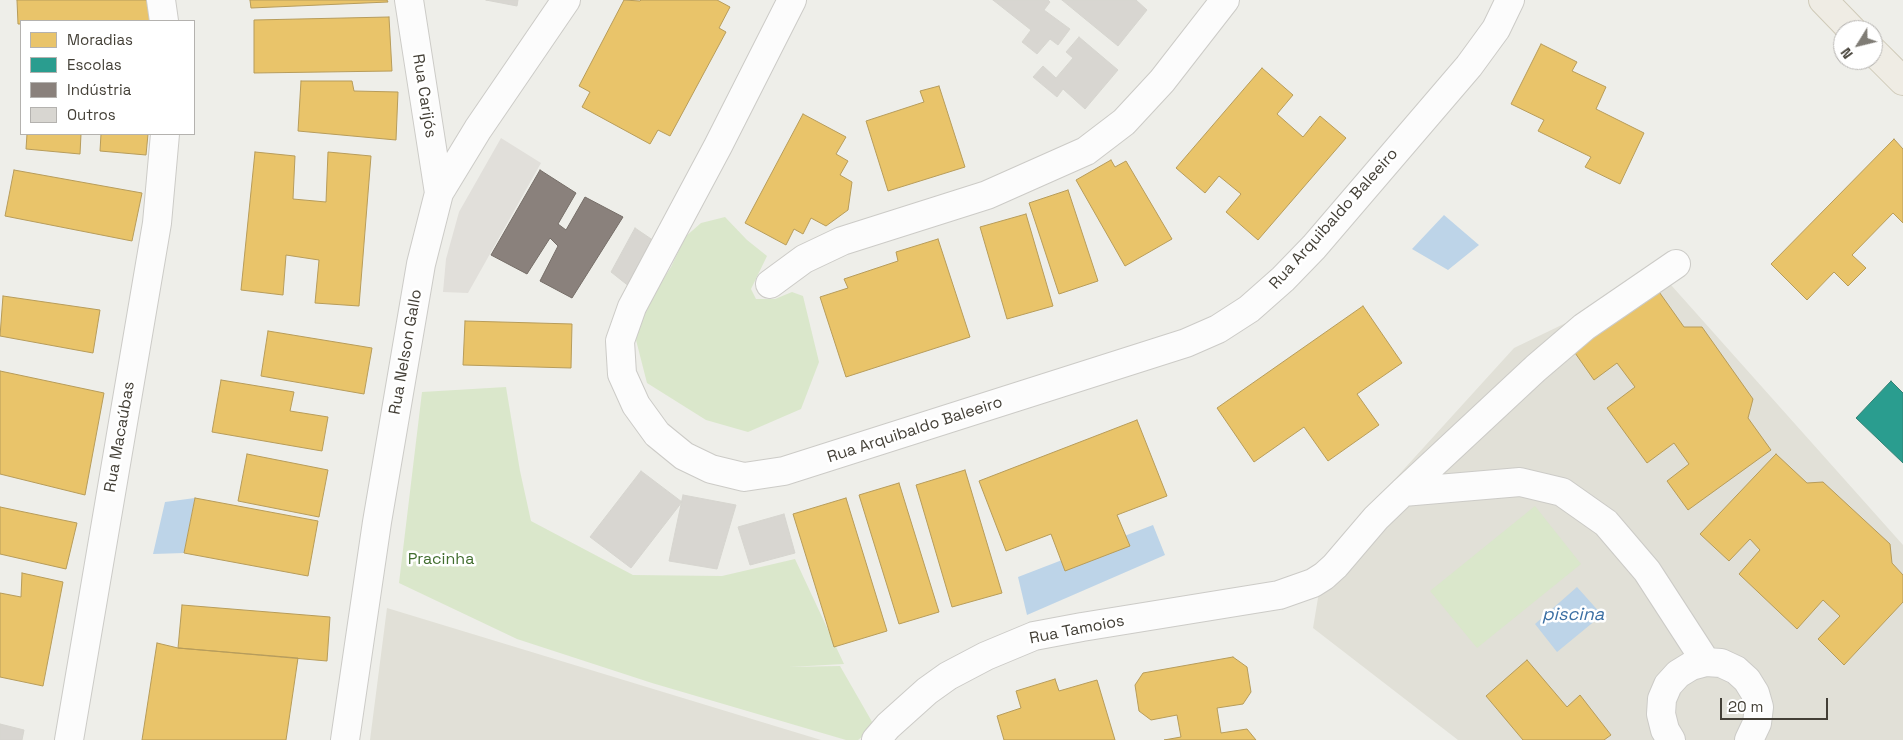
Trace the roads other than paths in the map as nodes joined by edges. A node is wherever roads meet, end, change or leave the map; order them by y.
1 (161, 0) edge
2 (409, 0) edge
3 (566, 0) edge
4 (792, 0) edge
5 (1225, 0) edge
6 (1510, 0) edge
7 (1822, 0) edge
8 (164, 20) edge
9 (1842, 20) edge
10 (1883, 61) edge
11 (1903, 81) edge
12 (165, 135) edge
13 (439, 193) junction
14 (1676, 264) dead end
15 (770, 284) dead end
16 (1403, 492) junction
17 (1706, 662) junction
18 (69, 740) edge
19 (345, 740) edge
20 (876, 740) edge
21 (1671, 740) edge
22 (1749, 740) edge

1 - 8 street
2 - 13 street, Rua Carijós
3 - 13 street, Rua Nelson Gallo
4 - 6 street, Rua Arquibaldo Baleeiro
5 - 15 street
7 - 9 main road
10 - 11 main road
12 - 18 street, Rua Macaúbas
13 - 19 street, Rua Nelson Gallo
14 - 16 street, Rua Tamoios
16 - 17 street
16 - 20 street, Rua Tamoios
17 - 21 street
17 - 22 street

